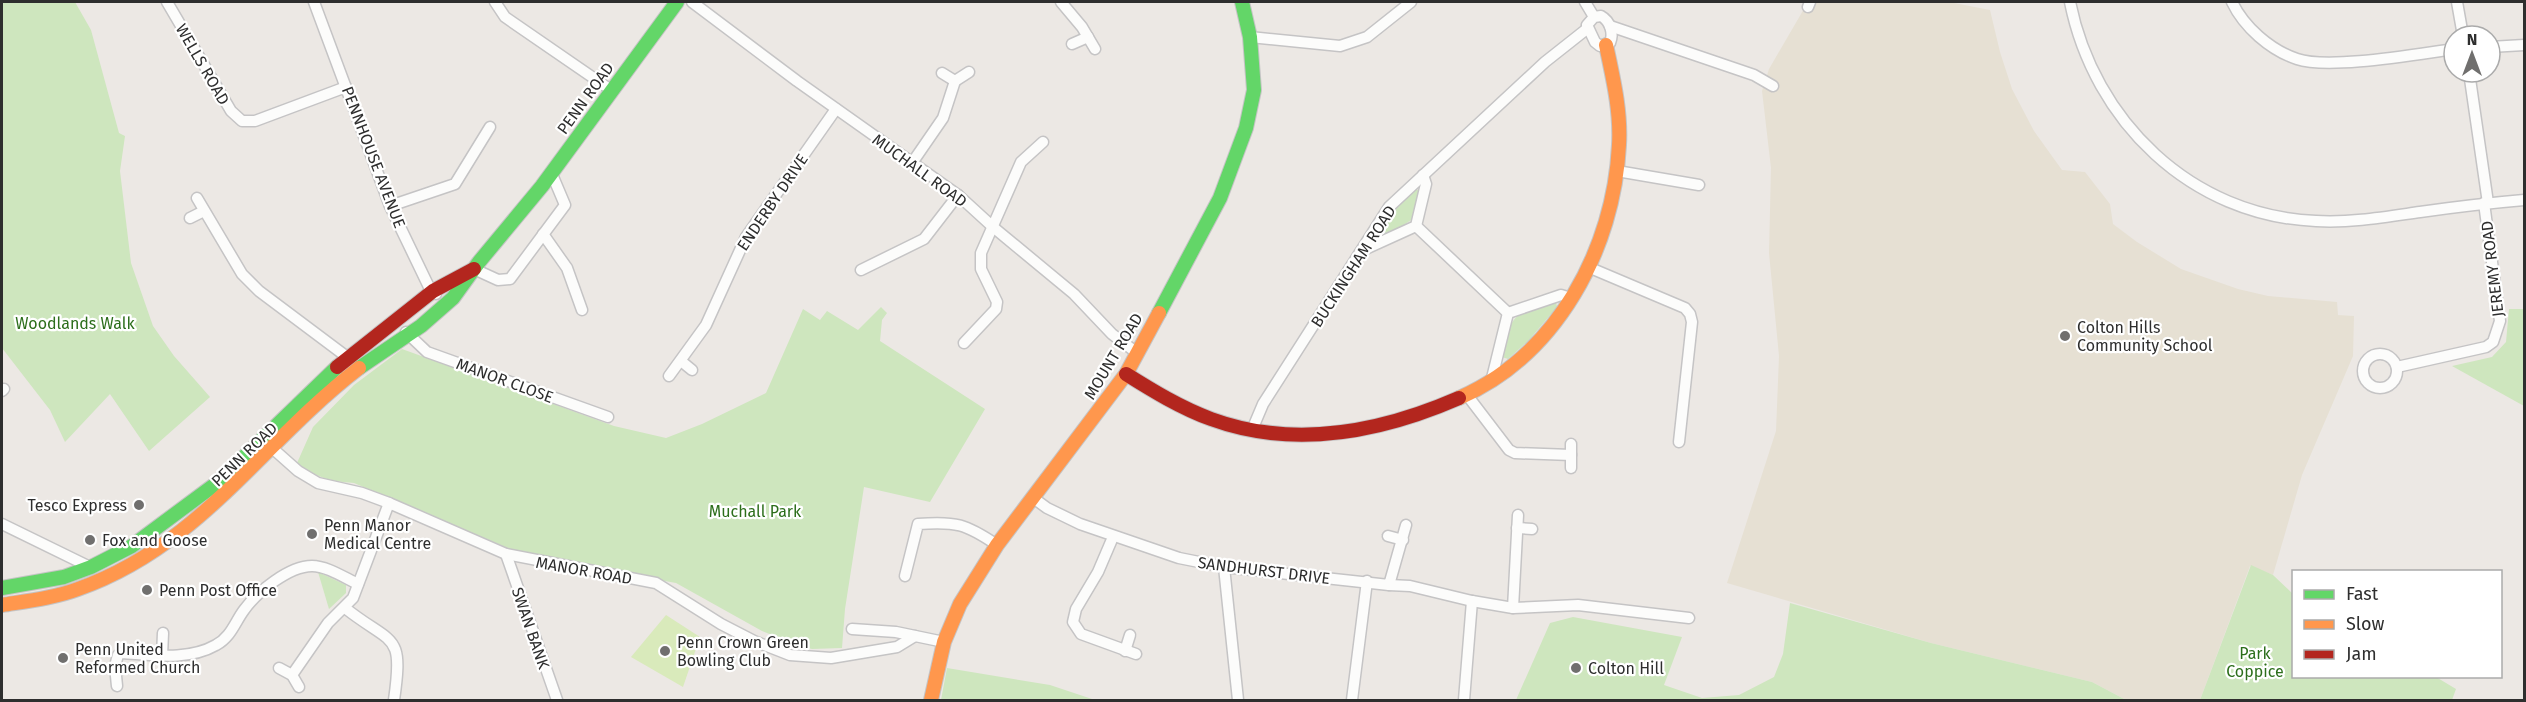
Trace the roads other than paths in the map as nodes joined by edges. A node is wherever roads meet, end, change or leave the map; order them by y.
1 (167, 2) edge
2 (314, 2) edge
3 (495, 2) edge
4 (677, 2) edge
5 (692, 2) edge
6 (1061, 2) edge
7 (1242, 2) edge
8 (1411, 2) edge
9 (1585, 2) edge
10 (2070, 2) edge
11 (2232, 2) edge
12 (2457, 2) edge
13 (1594, 16) junction
14 (2461, 24) edge
15 (1610, 26) junction
16 (1588, 28) junction
17 (1088, 36) junction
18 (1250, 37) junction
19 (1072, 44) dead end
20 (1606, 45) junction
21 (2524, 45) edge
22 (2502, 46) edge
23 (1095, 49) dead end
24 (2442, 51) edge
25 (969, 72) dead end
26 (942, 73) dead end
27 (955, 81) junction
28 (2471, 84) edge
29 (1773, 86) dead end
30 (346, 87) junction
31 (611, 90) junction
32 (836, 109) junction
33 (490, 127) dead end
34 (1042, 142) dead end
35 (912, 163) junction
36 (1617, 171) junction
37 (551, 172) junction
38 (1423, 175) junction
39 (1699, 185) dead end
40 (958, 195) junction
41 (197, 198) dead end
42 (2524, 200) edge
43 (2486, 203) junction
44 (390, 206) junction
45 (204, 212) junction
46 (190, 218) dead end
47 (1416, 226) junction
48 (993, 227) junction
49 (543, 234) junction
50 (1361, 250) junction
51 (1588, 267) junction
52 (474, 269) junction
53 (861, 270) dead end
54 (433, 291) junction
55 (1571, 298) junction
56 (447, 304) junction
57 (582, 310) dead end
58 (1508, 312) junction
59 (395, 320) junction
60 (408, 334) junction
61 (964, 343) dead end
62 (1137, 353) junction
63 (346, 357) junction
64 (681, 361) junction
65 (2397, 367) dead end
66 (692, 370) dead end
67 (1126, 374) junction
68 (669, 376) dead end
69 (1491, 382) junction
70 (1467, 395) junction
71 (608, 417) dead end
72 (1252, 430) junction
73 (261, 438) junction
74 (1679, 442) dead end
75 (274, 449) junction
76 (1571, 468) dead end
77 (1032, 497) junction
78 (389, 503) junction
79 (1518, 515) dead end
80 (2, 524) edge
81 (1407, 525) dead end
82 (1517, 528) junction
83 (1532, 529) dead end
84 (1388, 536) dead end
85 (1113, 537) junction
86 (1403, 540) junction
87 (997, 545) junction
88 (506, 554) junction
89 (91, 567) junction
90 (1224, 567) junction
91 (905, 576) dead end
92 (1367, 581) junction
93 (358, 584) junction
94 (1389, 585) junction
95 (2, 588) edge
96 (1472, 601) junction
97 (2, 605) edge
98 (345, 608) junction
99 (1514, 608) junction
100 (1689, 618) dead end
101 (852, 629) dead end
102 (879, 631) junction
103 (163, 633) dead end
104 (1130, 635) dead end
105 (915, 636) junction
106 (944, 642) junction
107 (878, 650) junction
108 (162, 656) junction
109 (279, 668) dead end
110 (291, 675) junction
111 (117, 686) dead end
112 (299, 687) dead end
113 (394, 700) edge
114 (557, 700) edge
115 (931, 700) edge
116 (1238, 700) edge
117 (1352, 700) edge
118 (1464, 700) edge

1 - 30 street, WELLS ROAD
2 - 30 street, PENNHOUSE AVENUE
3 - 31 street
4 - 31 main road, PENN ROAD
5 - 32 street, MUCHALL ROAD
6 - 17 street
7 - 18 main road, MOUNT ROAD
8 - 18 street
9 - 13 street
10 - 43 street
11 - 24 street
12 - 14 street
13 - 15 street
13 - 16 street
15 - 20 street
15 - 29 street
16 - 20 street
16 - 38 street, BUCKINGHAM ROAD
17 - 19 street
17 - 23 street
18 - 62 main road, MOUNT ROAD
20 - 36 main road
21 - 22 street
25 - 27 street
26 - 27 street
27 - 35 street
28 - 43 street, JEREMY ROAD
30 - 44 street, PENNHOUSE AVENUE
31 - 37 main road, PENN ROAD
32 - 35 street, MUCHALL ROAD
32 - 64 street, ENDERBY DRIVE
33 - 44 street
34 - 48 street
35 - 40 street, MUCHALL ROAD
36 - 39 street
36 - 51 main road
37 - 49 street
37 - 52 main road, PENN ROAD
38 - 47 street
38 - 50 street, BUCKINGHAM ROAD
40 - 48 street, MUCHALL ROAD
40 - 53 street
41 - 45 street
42 - 43 street
43 - 65 street, JEREMY ROAD
44 - 54 street, PENNHOUSE AVENUE
45 - 46 street
45 - 63 street
47 - 50 street
47 - 58 street
48 - 61 street
48 - 62 street, MUCHALL ROAD
49 - 52 street
49 - 57 street
50 - 72 street, BUCKINGHAM ROAD
51 - 55 main road
51 - 74 street
52 - 54 main road, PENN ROAD
52 - 56 main road, PENN ROAD
54 - 56 street, PENNHOUSE AVENUE
54 - 59 main road, PENN ROAD
55 - 58 street
55 - 69 main road
56 - 60 main road, PENN ROAD
58 - 69 street
59 - 60 street, MANOR CLOSE
59 - 63 main road, PENN ROAD
60 - 71 street, MANOR CLOSE
60 - 75 main road, PENN ROAD
62 - 67 main road, MOUNT ROAD
63 - 73 main road, PENN ROAD
64 - 66 street
64 - 68 street, ENDERBY DRIVE
67 - 72 main road
67 - 77 main road, MOUNT ROAD
69 - 70 main road
70 - 72 main road
70 - 76 street
73 - 75 street, MANOR ROAD
73 - 89 main road, PENN ROAD
75 - 78 street, MANOR ROAD
75 - 97 main road, PENN ROAD
77 - 85 street, SANDHURST DRIVE
77 - 87 main road, MOUNT ROAD
78 - 88 street, MANOR ROAD
78 - 93 street
79 - 82 street
80 - 89 street
81 - 86 street
82 - 83 street
82 - 99 street
84 - 86 street
85 - 90 street, SANDHURST DRIVE
85 - 104 street
86 - 94 street
87 - 91 street
87 - 106 main road, MOUNT ROAD
88 - 107 street, MANOR ROAD
88 - 114 street, SWAN BANK
89 - 95 main road, PENN ROAD
90 - 92 street, SANDHURST DRIVE
90 - 116 street
92 - 94 street, SANDHURST DRIVE
92 - 117 street
93 - 98 street
93 - 108 street
94 - 96 street, SANDHURST DRIVE
96 - 99 street, SANDHURST DRIVE
96 - 118 street
98 - 110 street
98 - 113 street
99 - 100 street, SANDHURST DRIVE
101 - 102 street
102 - 105 street
102 - 107 street
103 - 108 street
105 - 106 street
105 - 107 street, MANOR ROAD
106 - 115 main road, MOUNT ROAD
108 - 111 street
109 - 110 street
110 - 112 street

